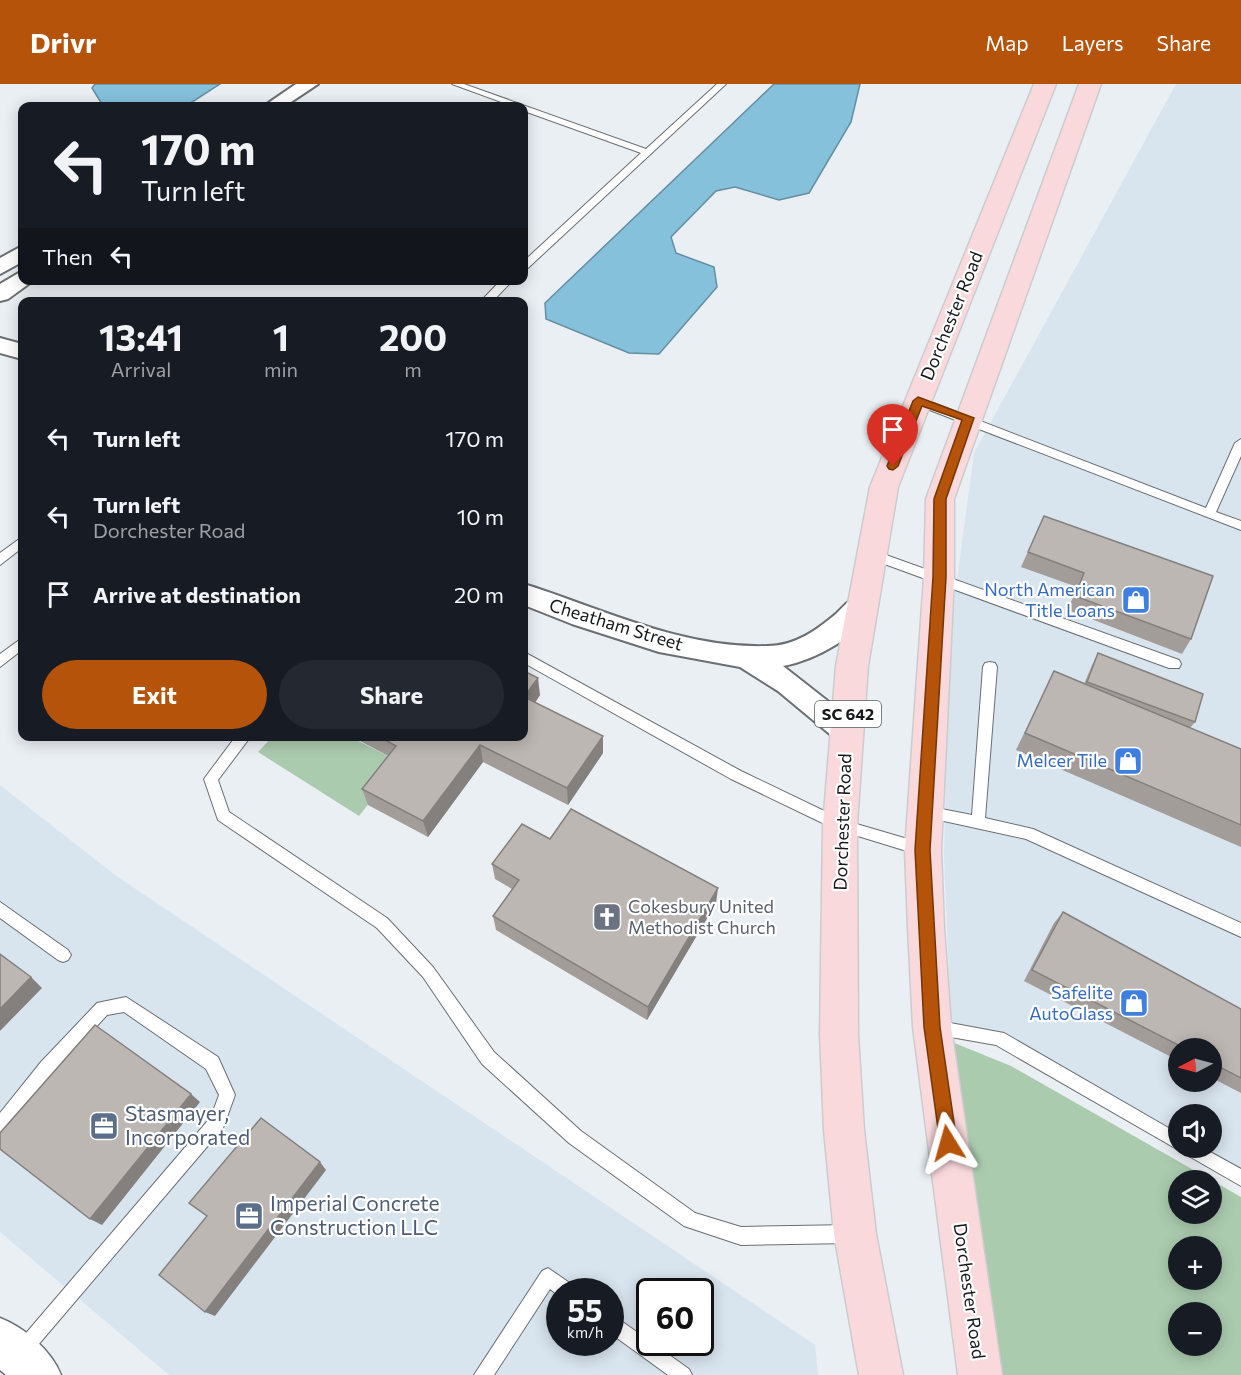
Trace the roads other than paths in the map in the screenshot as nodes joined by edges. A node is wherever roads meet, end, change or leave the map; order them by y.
1 (309, 84) edge
2 (456, 84) edge
3 (722, 84) edge
4 (1045, 84) edge
5 (1090, 84) edge
6 (280, 102) edge
7 (508, 102) edge
8 (528, 109) edge
9 (647, 152) junction
10 (18, 256) edge
11 (528, 262) edge
12 (0, 267) edge
13 (18, 281) edge
14 (503, 285) edge
15 (0, 294) edge
16 (490, 297) edge
17 (0, 345) edge
18 (18, 351) edge
19 (918, 401) junction
20 (969, 418) junction
21 (1241, 442) edge
22 (1210, 513) junction
23 (1241, 526) edge
24 (18, 545) edge
25 (872, 555) junction
26 (0, 560) edge
27 (939, 577) junction
28 (528, 596) edge
29 (862, 606) junction
30 (18, 646) edge
31 (746, 657) junction
32 (528, 659) edge
33 (0, 662) edge
34 (1174, 664) dead end
35 (990, 667) dead end
36 (847, 732) junction
37 (240, 741) edge
38 (924, 811) junction
39 (978, 823) junction
40 (840, 825) junction
41 (923, 850) junction
42 (0, 909) edge
43 (1241, 930) edge
44 (63, 955) dead end
45 (932, 1027) junction
46 (0, 1126) edge
47 (1168, 1137) edge
48 (1206, 1158) edge
49 (1241, 1178) edge
50 (855, 1234) junction
51 (546, 1280) edge
52 (624, 1332) edge
53 (19, 1357) edge
54 (483, 1375) edge
55 (683, 1375) edge
56 (881, 1375) edge
57 (981, 1375) edge

1 - 6 street
2 - 7 lane
3 - 9 lane
4 - 19 main road, Dorchester Road / SC 642
5 - 20 main road, Dorchester Road
8 - 9 lane
9 - 11 lane
10 - 12 street
13 - 15 street
14 - 16 lane
17 - 18 street
19 - 20 lane
19 - 25 main road, Dorchester Road / SC 642
20 - 22 lane
20 - 27 main road, Dorchester Road
21 - 22 lane
22 - 23 lane
24 - 26 lane
25 - 27 lane
25 - 29 main road, Dorchester Road / SC 642
27 - 34 lane
27 - 38 main road, Dorchester Road
28 - 31 street, Cheatham Street
29 - 31 street, Cheatham Street
29 - 36 main road, Dorchester Road / SC 642
30 - 33 lane
31 - 36 street, Cheatham Street
32 - 40 lane
35 - 39 lane
36 - 40 main road, Dorchester Road / SC 642
37 - 50 lane
38 - 39 lane
38 - 41 main road, Dorchester Road
39 - 43 lane
40 - 41 lane
40 - 50 main road, Dorchester Road / SC 642
41 - 45 main road, Dorchester Road
42 - 44 lane
45 - 47 lane
45 - 57 main road, Dorchester Road
46 - 53 lane
48 - 49 lane
50 - 56 main road, Dorchester Road / SC 642
51 - 54 lane
52 - 55 lane

